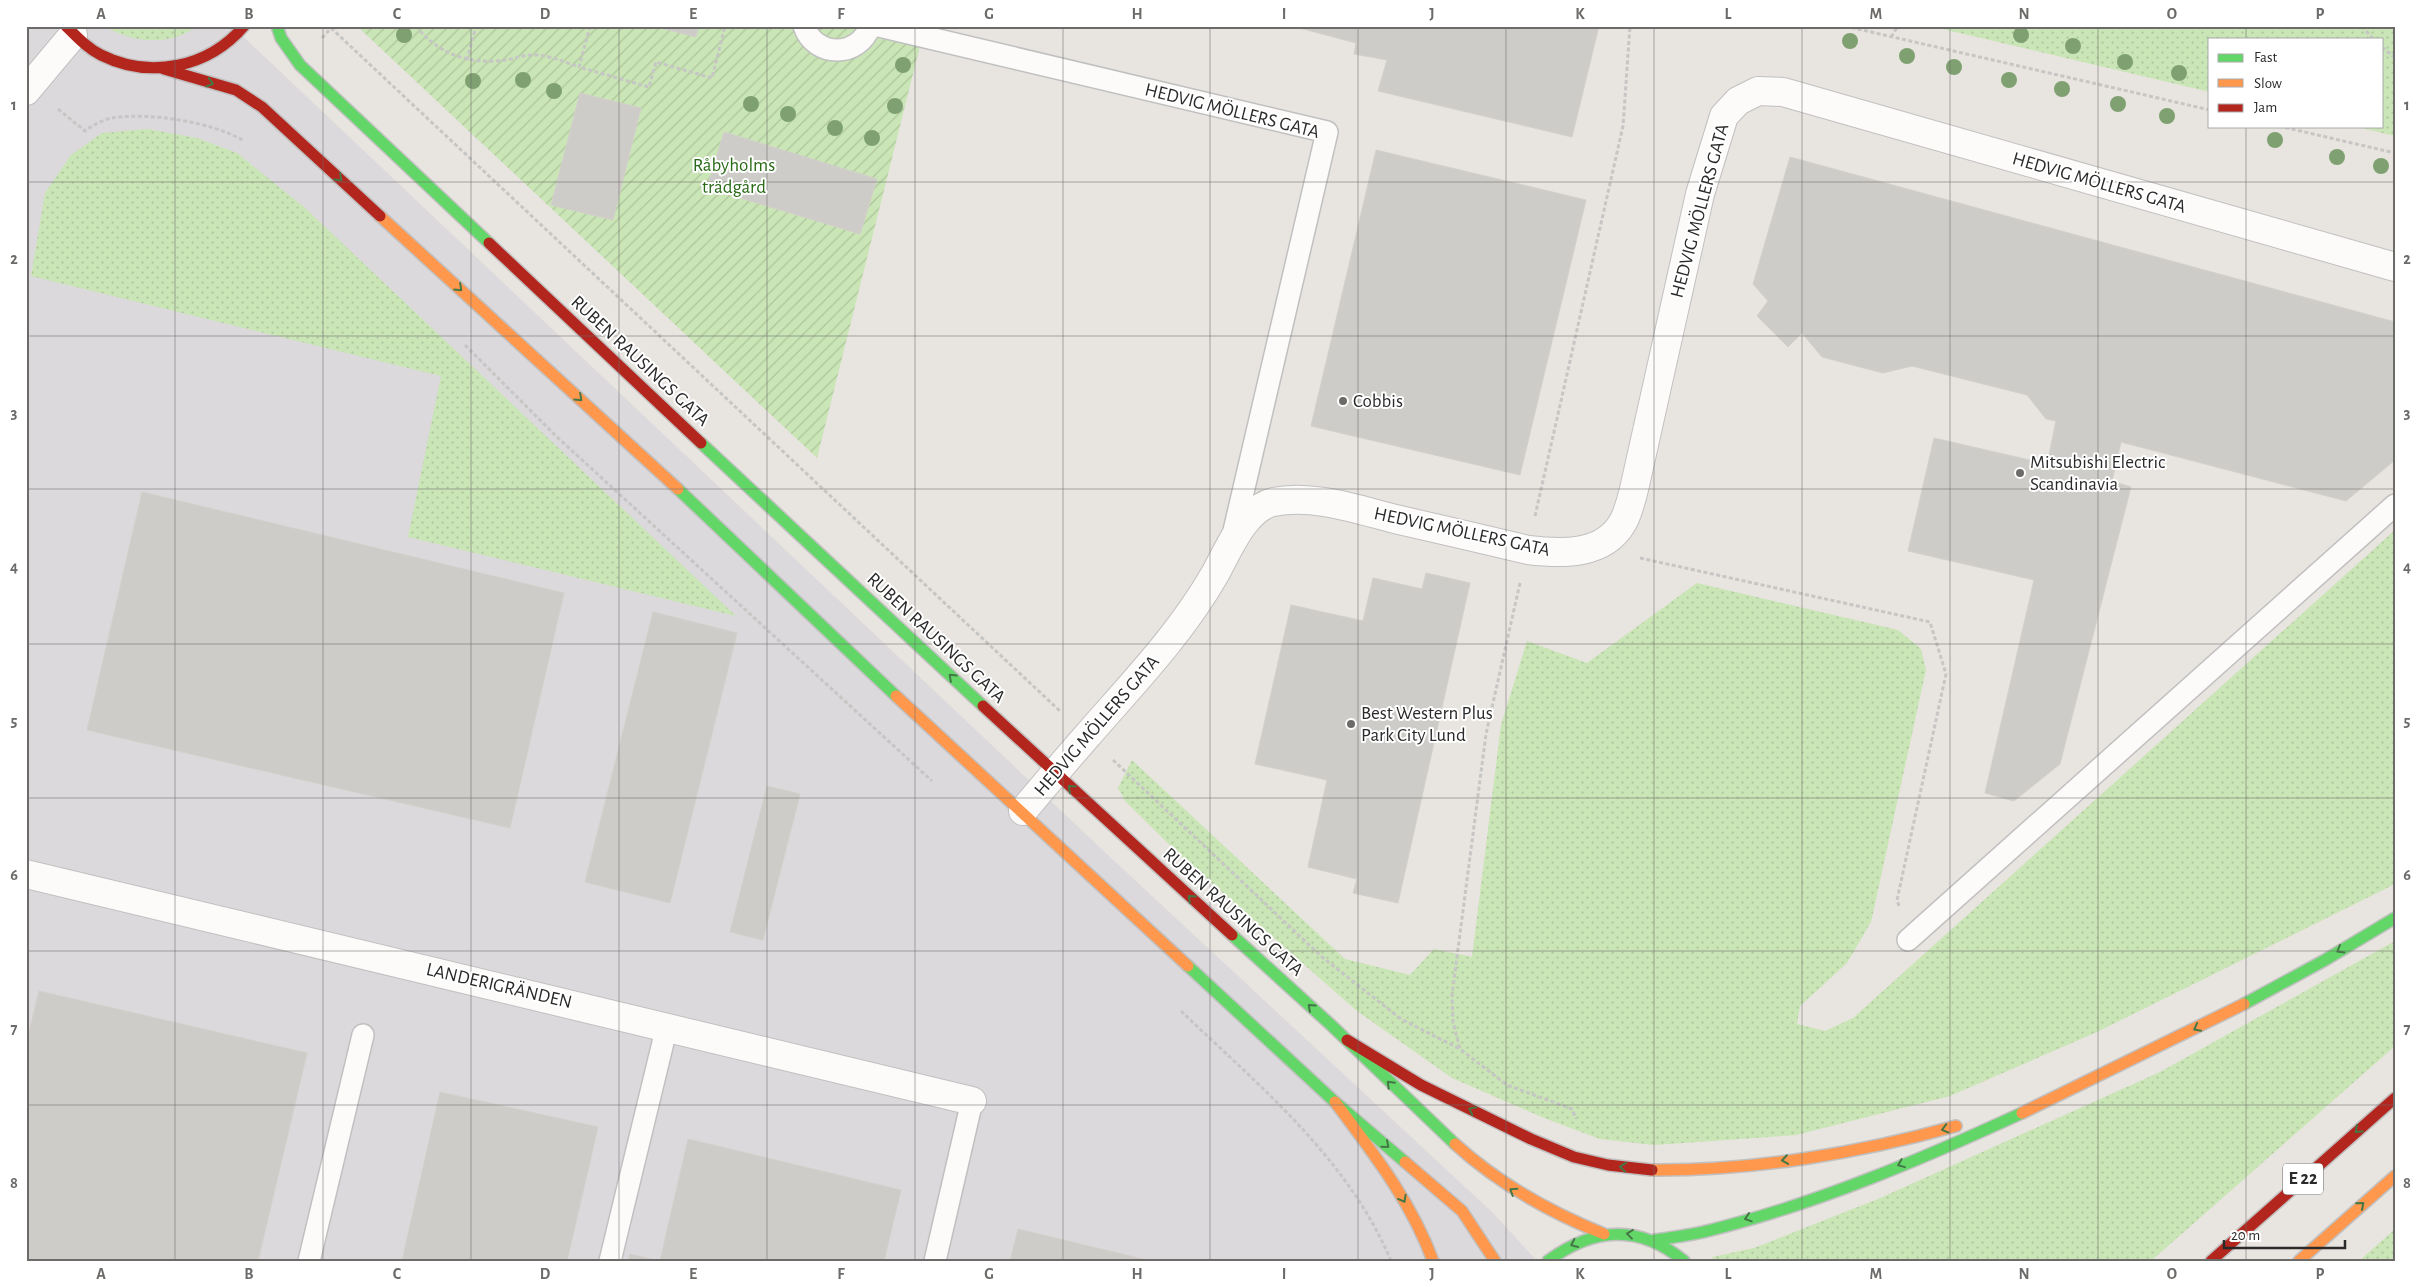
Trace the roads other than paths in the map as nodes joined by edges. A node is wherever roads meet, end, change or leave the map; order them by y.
1 (244, 26) edge
2 (277, 26) edge
3 (804, 26) edge
4 (870, 26) edge
5 (880, 26) edge
6 (70, 31) edge
7 (164, 69) junction
8 (28, 88) edge
9 (2395, 267) edge
10 (2395, 505) edge
11 (1232, 538) junction
12 (1055, 774) junction
13 (1023, 811) junction
14 (26, 874) edge
15 (2395, 918) edge
16 (1908, 940) road end
17 (668, 1026) junction
18 (363, 1035) dead end
19 (1347, 1040) junction
20 (2395, 1098) edge
21 (972, 1101) joint
22 (1336, 1102) junction
23 (2042, 1104) junction
24 (2395, 1176) edge
25 (1604, 1234) junction
26 (1655, 1240) junction
27 (309, 1261) edge
28 (610, 1261) edge
29 (935, 1261) edge
30 (1433, 1261) edge
31 (1495, 1261) edge
32 (1548, 1261) edge
33 (1684, 1261) edge
34 (2211, 1261) edge
35 (2299, 1261) edge

1 - 7 main road
12 -> 2 main road, RUBEN RAUSINGS GATA
3 - 4 lane
5 - 11 lane, HEDVIG MÖLLERS GATA
6 - 7 main road
6 - 8 street
7 -> 13 main road
9 - 11 street, HEDVIG MÖLLERS GATA
10 - 16 lane
11 - 12 street, HEDVIG MÖLLERS GATA
12 - 13 street, HEDVIG MÖLLERS GATA
19 -> 12 main road, RUBEN RAUSINGS GATA
13 - 22 main road
14 - 17 street, LANDERIGRÄNDEN
15 -> 23 main road
17 - 21 street, LANDERIGRÄNDEN
17 - 28 lane
18 - 27 lane
23 -> 19 main road
25 -> 19 main road, RUBEN RAUSINGS GATA
20 -> 34 main road, E 22
21 - 29 lane
22 -> 30 main road
22 -> 31 main road
23 -> 26 main road
35 -> 24 main road
26 -> 25 main road
25 -> 32 main road
26 - 33 main road

